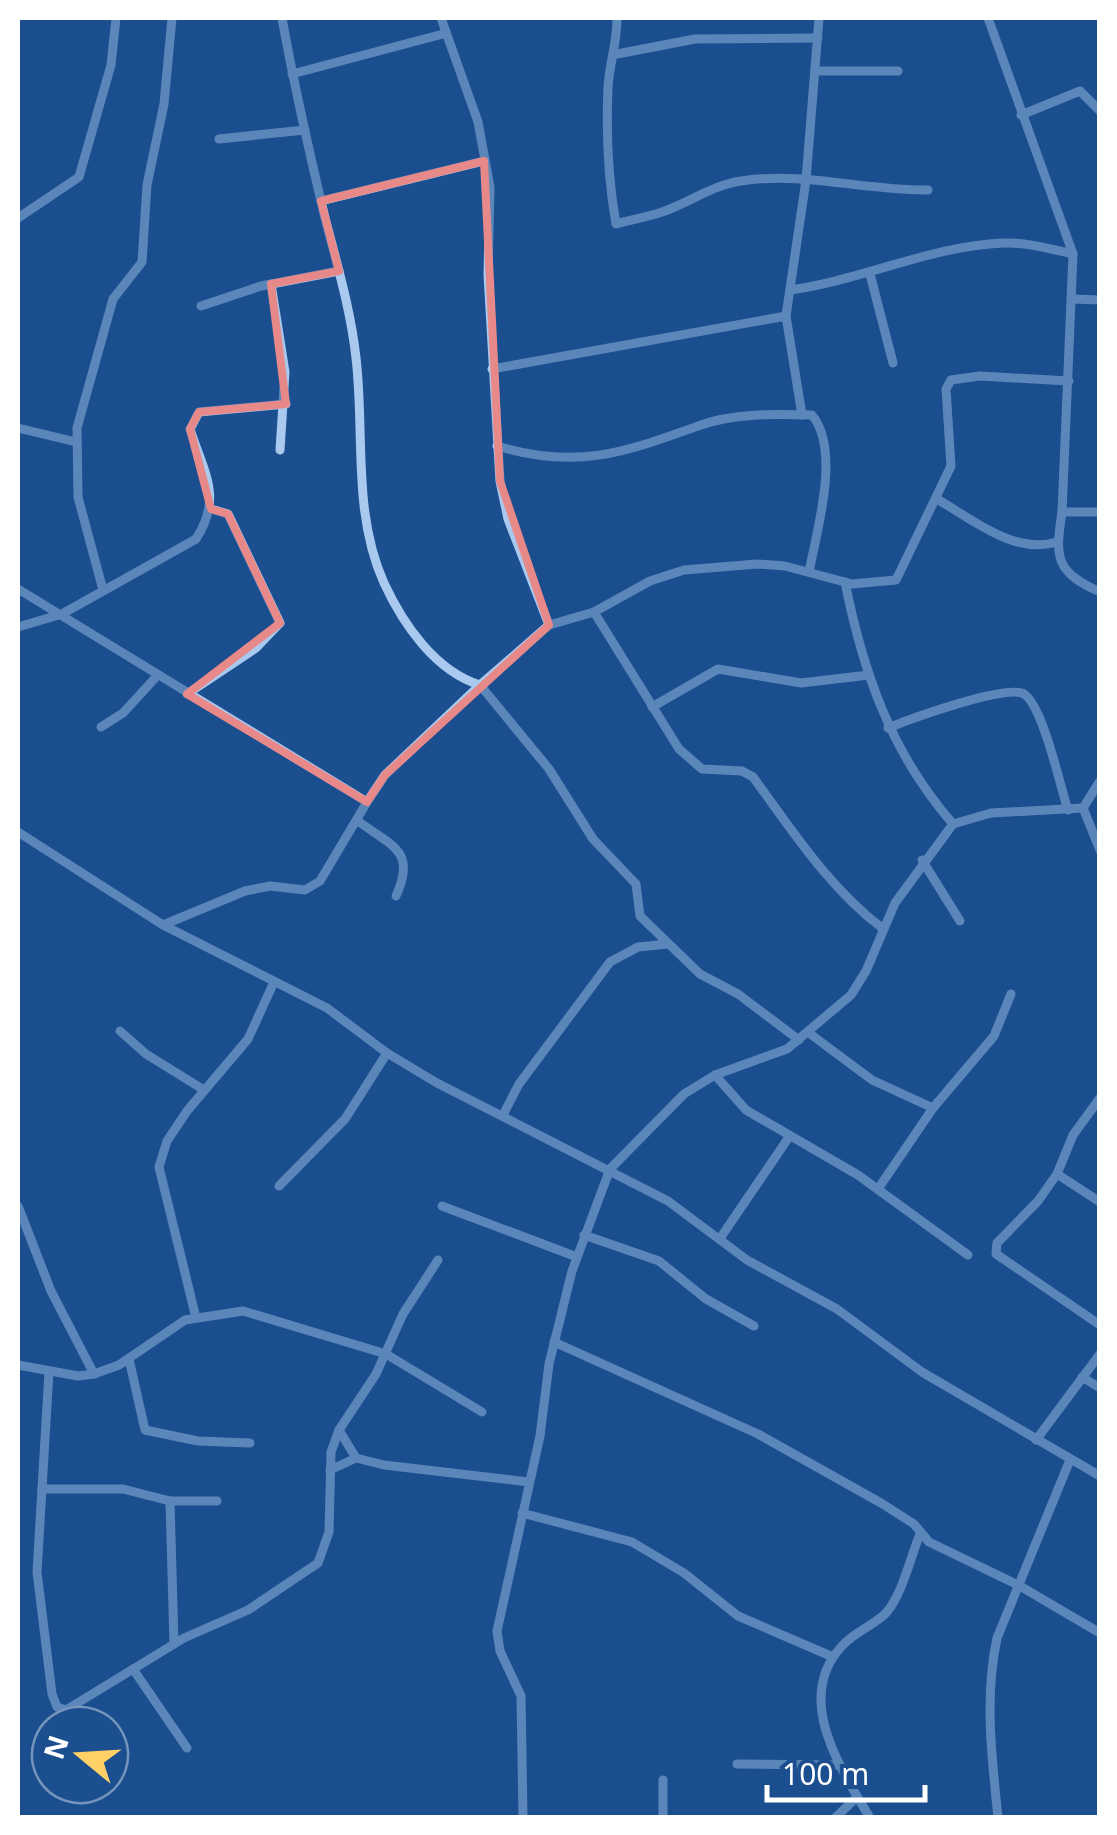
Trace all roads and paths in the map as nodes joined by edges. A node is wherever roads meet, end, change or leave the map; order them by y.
1 (116, 18) edge
2 (172, 18) edge
3 (282, 18) edge
4 (441, 18) edge
5 (616, 18) edge
6 (819, 18) edge
7 (988, 18) edge
8 (443, 34) junction
9 (818, 38) junction
10 (617, 54) junction
11 (816, 71) junction
12 (898, 71) dead end
13 (292, 74) junction
14 (1100, 111) edge
15 (1021, 115) junction
16 (305, 130) junction
17 (219, 139) dead end
18 (484, 160) junction
19 (806, 180) junction
20 (928, 190) dead end
21 (321, 201) junction
22 (18, 218) edge
23 (1073, 254) junction
24 (339, 272) junction
25 (870, 274) junction
26 (271, 284) junction
27 (790, 290) junction
28 (1073, 299) junction
29 (1100, 300) edge
30 (201, 306) dead end
31 (786, 316) junction
32 (894, 363) dead end
33 (492, 370) junction
34 (1069, 381) junction
35 (286, 404) junction
36 (802, 415) junction
37 (18, 428) edge
38 (76, 442) junction
39 (497, 446) junction
40 (280, 450) dead end
41 (938, 499) junction
42 (210, 509) junction
43 (1062, 512) junction
44 (1100, 512) edge
45 (1057, 542) junction
46 (809, 572) junction
47 (844, 582) junction
48 (18, 589) edge
49 (103, 590) junction
50 (1100, 592) edge
51 (594, 612) junction
52 (62, 614) junction
53 (549, 626) junction
54 (18, 627) edge
55 (869, 675) junction
56 (157, 676) junction
57 (480, 685) junction
58 (186, 694) junction
59 (652, 707) junction
60 (101, 727) dead end
61 (888, 728) junction
62 (1100, 780) edge
63 (366, 802) junction
64 (1083, 808) junction
65 (1068, 810) junction
66 (358, 821) junction
67 (952, 824) junction
68 (18, 832) edge
69 (1100, 850) edge
70 (922, 860) junction
71 (396, 896) dead end
72 (960, 920) dead end
73 (163, 925) junction
74 (648, 925) junction
75 (882, 928) junction
76 (668, 944) junction
77 (638, 947) junction
78 (274, 982) junction
79 (1012, 994) dead end
80 (120, 1032) dead end
81 (809, 1033) junction
82 (799, 1040) junction
83 (387, 1053) junction
84 (716, 1075) junction
85 (204, 1090) junction
86 (1100, 1098) edge
87 (933, 1108) junction
88 (502, 1115) junction
89 (790, 1136) junction
90 (610, 1169) junction
91 (1057, 1174) junction
92 (279, 1186) dead end
93 (878, 1189) junction
94 (1100, 1202) edge
95 (18, 1206) edge
96 (442, 1206) dead end
97 (584, 1235) junction
98 (721, 1237) junction
99 (968, 1255) dead end
100 (577, 1258) junction
101 (438, 1260) dead end
102 (196, 1318) junction
103 (1100, 1325) edge
104 (754, 1326) dead end
105 (554, 1342) junction
106 (386, 1354) junction
107 (1100, 1354) edge
108 (129, 1358) junction
109 (18, 1365) edge
110 (49, 1372) junction
111 (94, 1374) junction
112 (1082, 1377) junction
113 (1100, 1388) edge
114 (482, 1412) dead end
115 (339, 1430) junction
116 (1036, 1440) junction
117 (250, 1443) dead end
118 (356, 1458) junction
119 (1070, 1460) junction
120 (330, 1470) junction
121 (1100, 1476) edge
122 (529, 1482) junction
123 (42, 1488) junction
124 (170, 1501) junction
125 (217, 1502) dead end
126 (522, 1513) junction
127 (920, 1534) junction
128 (1018, 1585) junction
129 (1100, 1633) edge
130 (174, 1644) junction
131 (833, 1657) junction
132 (133, 1669) junction
133 (57, 1705) edge
134 (74, 1705) edge
135 (187, 1748) dead end
136 (737, 1764) dead end
137 (840, 1765) junction
138 (663, 1780) dead end
139 (858, 1797) junction
140 (523, 1818) edge
141 (663, 1818) edge
142 (835, 1818) edge
143 (870, 1818) edge
144 (998, 1818) edge

1 - 22 street
2 - 38 street
3 - 13 street
4 - 8 street
5 - 10 street
6 - 9 street
7 - 15 street
8 - 13 street
8 - 18 street
9 - 10 street
9 - 11 street
10 - 19 street
11 - 12 street
11 - 19 street
13 - 16 street
14 - 15 street
15 - 23 street
16 - 17 street
16 - 21 street
18 - 21 street
18 - 33 street
19 - 20 street
19 - 27 street
21 - 24 street
23 - 25 street
23 - 28 street
24 - 26 street
24 - 57 street
25 - 27 street
25 - 32 street
26 - 30 street
26 - 35 street
27 - 31 street
28 - 29 street
28 - 34 street
31 - 33 street
31 - 36 street
33 - 39 street
34 - 41 street
34 - 43 street
35 - 40 street
35 - 42 street
36 - 39 street
36 - 46 street
37 - 38 street
38 - 49 street
39 - 53 street
41 - 45 street
41 - 47 street
42 - 49 street
42 - 58 street
43 - 44 street
43 - 45 street
45 - 50 street
46 - 47 street
46 - 51 street
47 - 55 street
48 - 52 street
49 - 52 street
51 - 53 street
51 - 59 street
52 - 54 street
52 - 56 street
53 - 57 street
55 - 59 street
55 - 61 street
56 - 58 street
56 - 60 street
57 - 63 street
57 - 74 street
58 - 63 street
59 - 75 street
61 - 65 street
61 - 67 street
62 - 64 street
63 - 66 street
64 - 65 street
64 - 69 street
65 - 67 street
66 - 71 street
66 - 73 street
67 - 70 street
68 - 73 street
70 - 72 street
70 - 75 street
73 - 78 street
74 - 76 street
74 - 77 street
75 - 81 street
76 - 77 street
76 - 82 street
77 - 88 street
78 - 83 street
78 - 85 street
79 - 87 street
80 - 85 street
81 - 82 street
81 - 87 street
82 - 84 street
83 - 88 street
83 - 92 street
84 - 89 street
84 - 90 street
85 - 102 street
86 - 91 street
87 - 93 street
88 - 90 street
89 - 93 street
89 - 98 street
90 - 97 street
90 - 98 street
91 - 94 street
91 - 103 street
93 - 99 street
95 - 111 street
96 - 100 street
97 - 100 street
97 - 104 street
98 - 116 street
100 - 105 street
101 - 106 street
102 - 106 street
102 - 108 street
105 - 122 street
105 - 127 street
106 - 114 street
106 - 115 street
107 - 112 street
108 - 111 street
108 - 117 street
109 - 110 street
110 - 111 street
110 - 123 street
112 - 113 street
112 - 116 street
115 - 118 street
115 - 120 street
116 - 119 street
118 - 120 street
118 - 122 street
119 - 121 street
119 - 128 street
120 - 130 street
122 - 126 street
123 - 124 street
123 - 133 street
124 - 125 street
124 - 130 street
126 - 131 street
126 - 140 street
127 - 128 street
127 - 131 street
128 - 129 street
128 - 144 street
130 - 132 street
131 - 137 street
132 - 134 street
132 - 135 street
136 - 137 street
137 - 139 street
138 - 141 street
139 - 142 street
139 - 143 street

